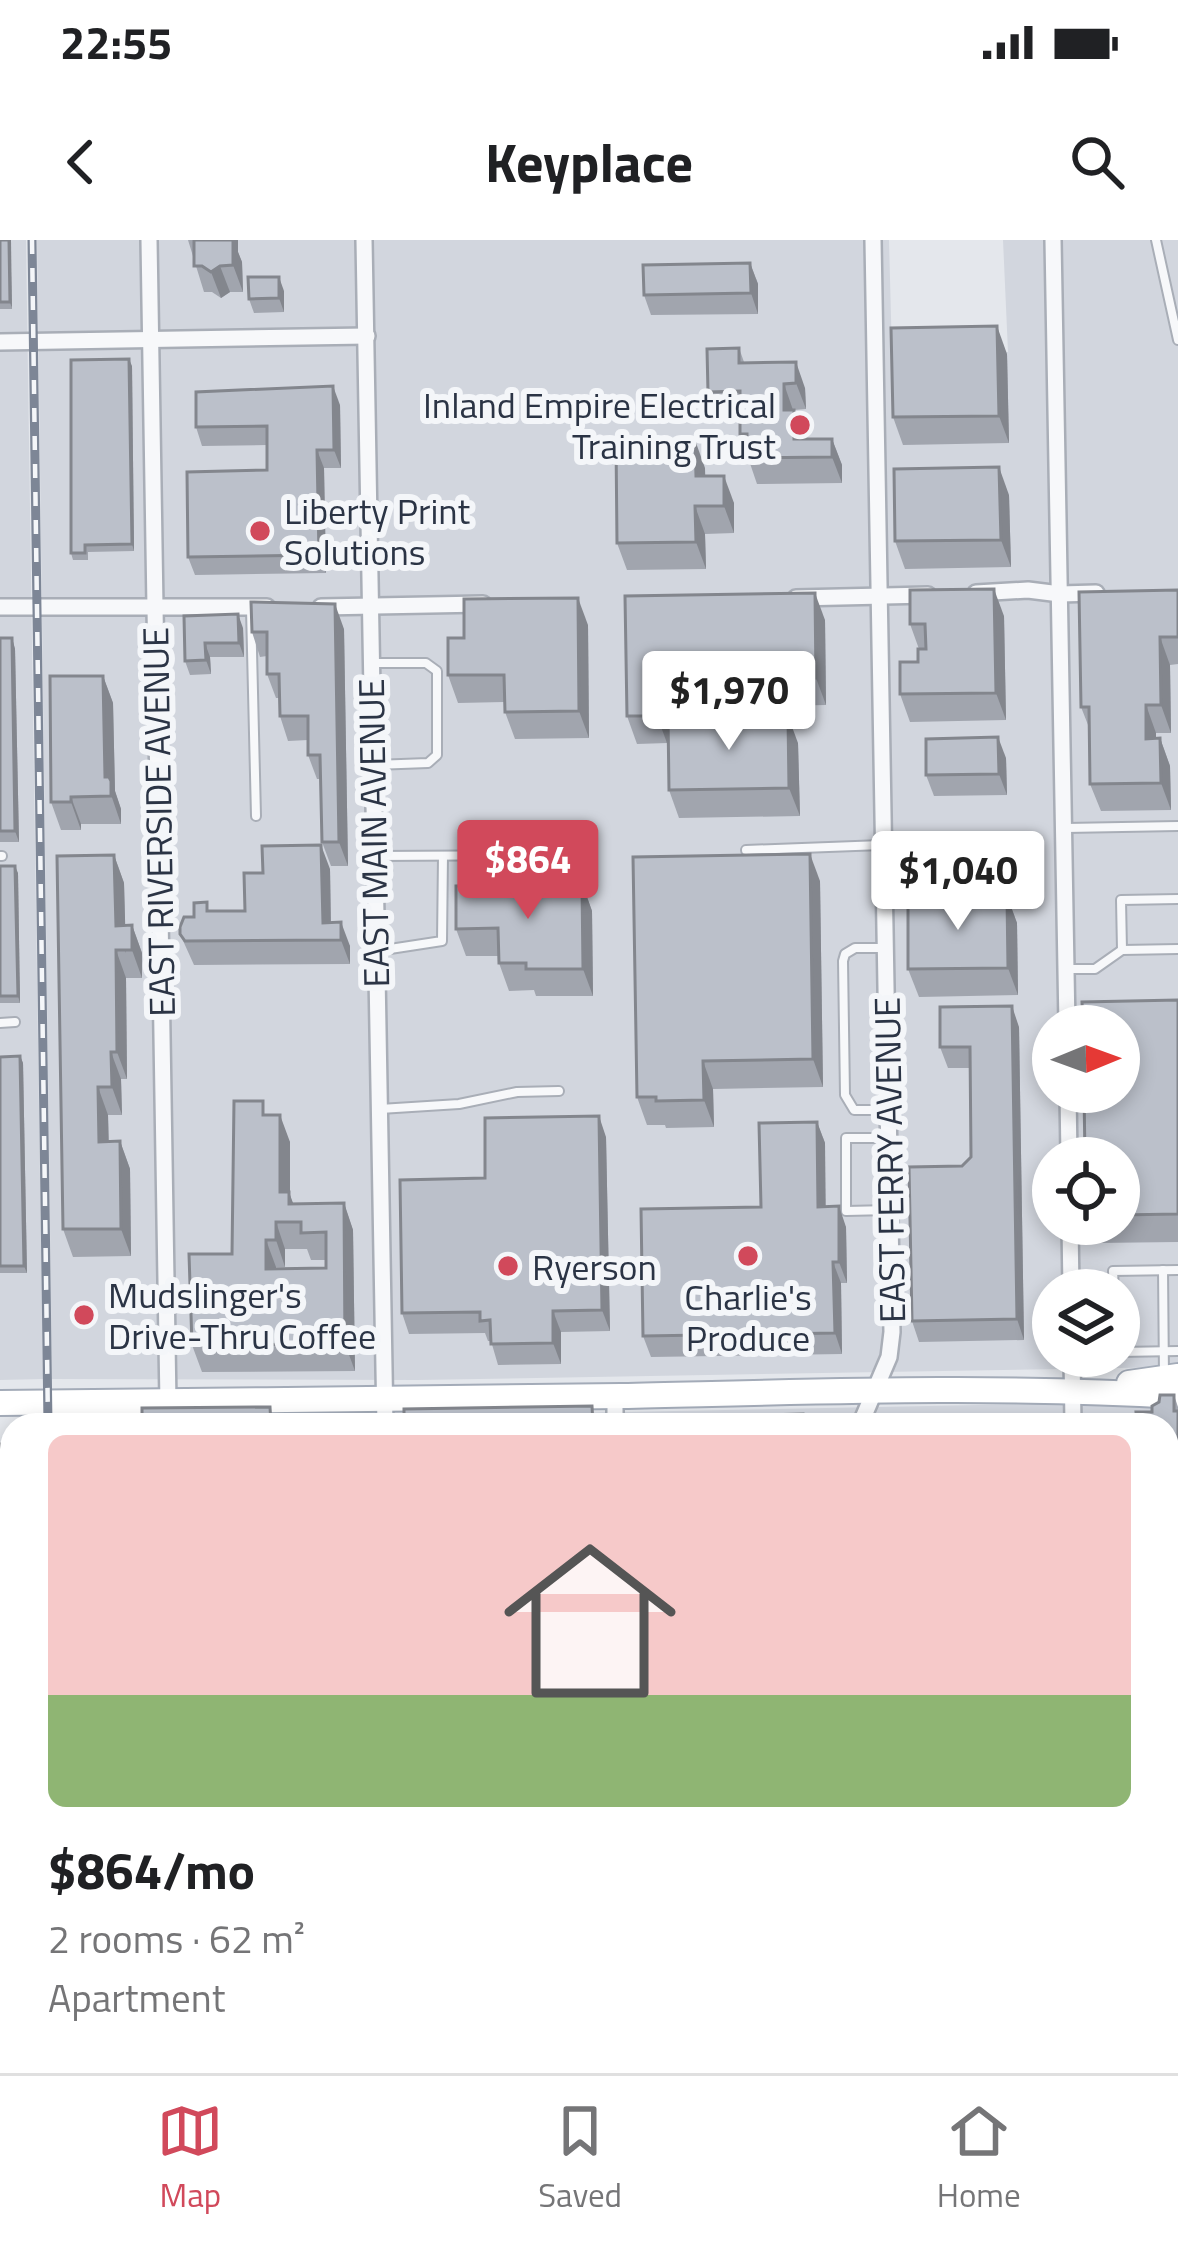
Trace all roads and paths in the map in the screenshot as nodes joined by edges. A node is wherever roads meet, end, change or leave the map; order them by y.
1 (149, 240) edge
2 (364, 240) edge
3 (873, 240) edge
4 (1053, 240) edge
5 (1156, 240) edge
6 (367, 336) junction
7 (151, 340) junction
8 (1178, 340) edge
9 (0, 342) edge
10 (970, 593) edge
11 (1107, 593) edge
12 (947, 594) edge
13 (1060, 594) junction
14 (879, 597) junction
15 (787, 598) edge
16 (495, 604) edge
17 (0, 607) edge
18 (298, 607) edge
19 (369, 607) junction
20 (154, 608) junction
21 (250, 608) junction
22 (274, 608) edge
23 (370, 663) junction
24 (372, 765) junction
25 (256, 816) dead end
26 (1178, 826) edge
27 (1064, 828) junction
28 (883, 844) junction
29 (746, 850) edge
30 (374, 856) junction
31 (443, 856) junction
32 (572, 856) dead end
33 (1178, 899) edge
34 (885, 948) junction
35 (1122, 950) junction
36 (1178, 950) edge
37 (376, 951) junction
38 (1066, 969) junction
39 (1067, 1005) edge
40 (16, 1022) dead end
41 (0, 1023) edge
42 (559, 1091) dead end
43 (379, 1109) junction
44 (888, 1110) junction
45 (889, 1138) junction
46 (890, 1210) junction
47 (1140, 1270) edge
48 (1163, 1270) junction
49 (1178, 1270) edge
50 (1163, 1351) junction
51 (1178, 1351) edge
52 (1140, 1352) edge
53 (1073, 1377) edge
54 (1173, 1383) edge
55 (874, 1390) junction
56 (1073, 1390) junction
57 (615, 1396) junction
58 (385, 1399) junction
59 (0, 1403) edge
60 (168, 1403) junction
61 (385, 1413) edge
62 (615, 1413) edge
63 (865, 1413) edge
64 (1073, 1413) edge

1 - 7 street, EAST RIVERSIDE AVENUE
2 - 6 street, EAST MAIN AVENUE
3 - 14 street, EAST FERRY AVENUE
4 - 13 street
5 - 8 lane
6 - 7 street
6 - 19 street, EAST MAIN AVENUE
7 - 9 street
7 - 20 street, EAST RIVERSIDE AVENUE
10 - 13 street
11 - 13 street
12 - 14 street
13 - 27 street
14 - 15 street
14 - 28 street, EAST FERRY AVENUE
16 - 19 street
17 - 20 street
18 - 19 street
19 - 23 street, EAST MAIN AVENUE
20 - 21 street
20 - 60 street, EAST RIVERSIDE AVENUE
21 - 22 street
21 - 25 lane
23 - 24 street, EAST MAIN AVENUE
23 - 24 lane
24 - 30 street, EAST MAIN AVENUE
26 - 27 lane
27 - 38 street
28 - 29 lane
28 - 34 street, EAST FERRY AVENUE
30 - 31 lane
30 - 37 street, EAST MAIN AVENUE
31 - 32 lane
31 - 37 lane
33 - 35 lane
34 - 44 street, EAST FERRY AVENUE
34 - 44 lane
35 - 36 lane
35 - 38 lane
37 - 43 street, EAST MAIN AVENUE
38 - 39 street
40 - 41 lane
42 - 43 lane
43 - 58 street, EAST MAIN AVENUE
44 - 45 street, EAST FERRY AVENUE
45 - 46 street, EAST FERRY AVENUE
45 - 46 lane
46 - 55 street, EAST FERRY AVENUE
47 - 48 lane
48 - 49 lane
48 - 50 lane
50 - 51 lane
50 - 52 lane
50 - 54 lane
53 - 56 street
54 - 56 main road
55 - 56 main road
55 - 57 main road
55 - 63 street, EAST FERRY AVENUE
56 - 64 street
57 - 58 main road
57 - 62 street
58 - 60 main road
58 - 61 street, EAST MAIN AVENUE
59 - 60 main road

